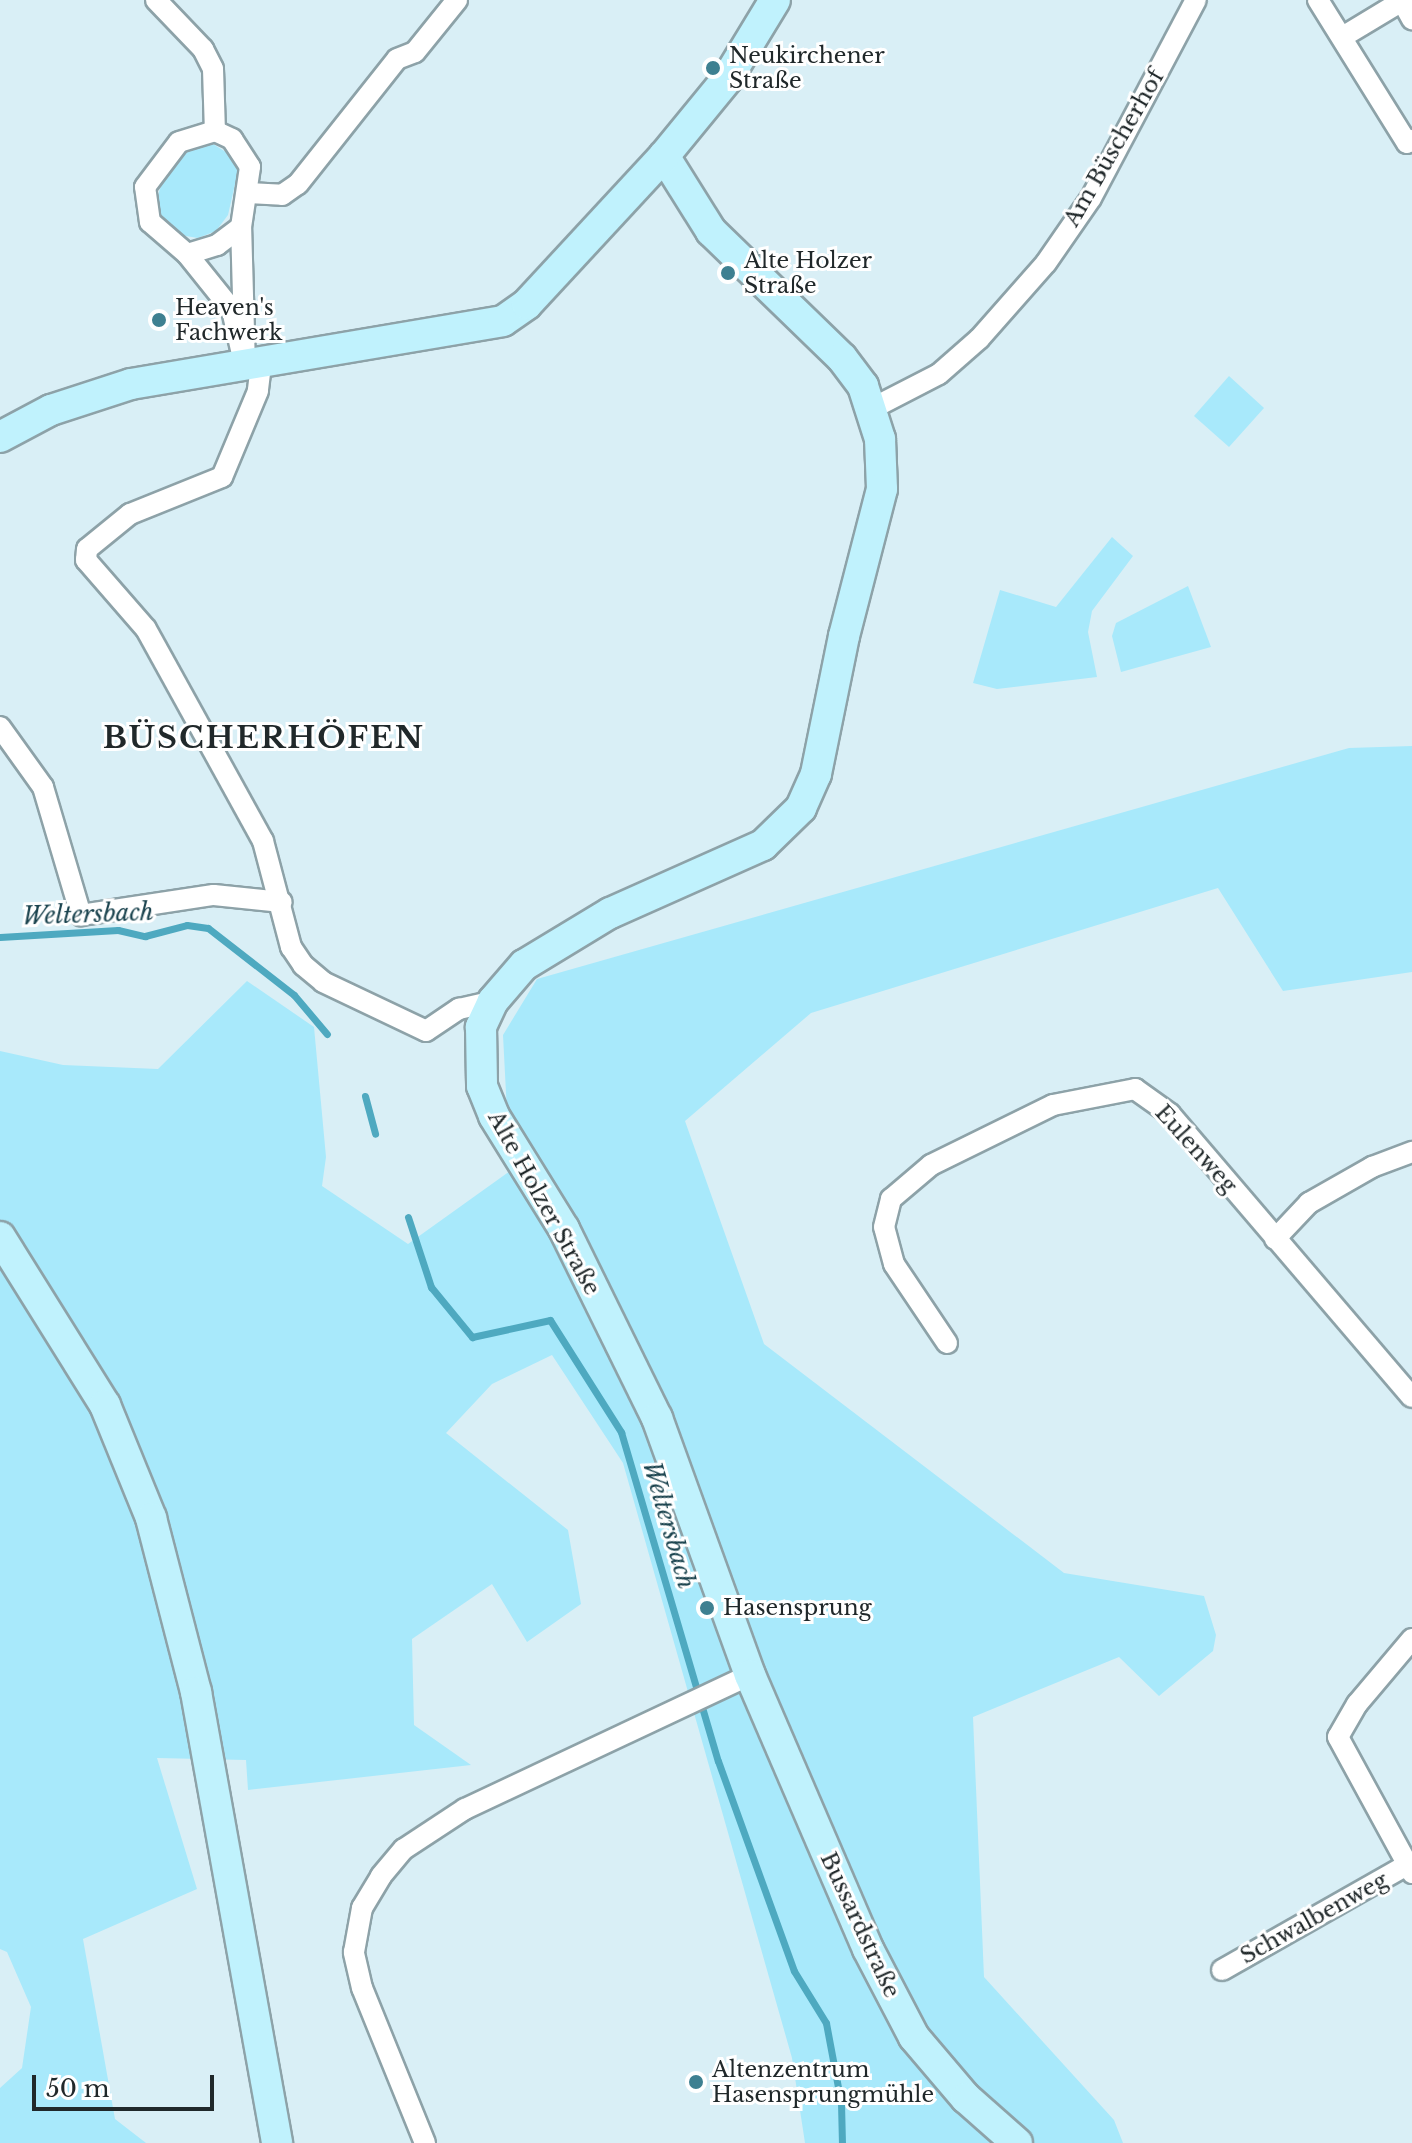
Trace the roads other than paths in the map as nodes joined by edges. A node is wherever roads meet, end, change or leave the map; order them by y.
1 (156, 0) edge
2 (457, 0) edge
3 (775, 0) edge
4 (1196, 0) edge
5 (1318, 0) edge
6 (1412, 19) edge
7 (1344, 36) junction
8 (215, 131) junction
9 (1412, 140) edge
10 (664, 156) junction
11 (248, 193) junction
12 (241, 227) junction
13 (187, 254) junction
14 (253, 366) junction
15 (873, 408) junction
16 (0, 437) edge
17 (0, 727) edge
18 (282, 902) junction
19 (493, 1001) junction
20 (1412, 1152) edge
21 (0, 1237) edge
22 (1275, 1239) junction
23 (947, 1343) dead end
24 (1412, 1397) edge
25 (1412, 1639) edge
26 (750, 1675) junction
27 (1410, 1869) edge
28 (1222, 1970) dead end
29 (277, 2143) edge
30 (425, 2143) edge
31 (1017, 2143) edge

1 - 8 street
2 - 11 street
3 - 10 street
4 - 15 street, Am Büscherhof
5 - 7 street
6 - 7 street
7 - 9 street
8 - 11 street
8 - 13 street
10 - 14 street
10 - 15 street, Alte Holzer Straße
11 - 12 street
12 - 13 street
12 - 14 street
13 - 14 street
14 - 16 street
14 - 18 street
15 - 19 street, Alte Holzer Straße
17 - 18 street
18 - 19 street
19 - 26 street, Alte Holzer Straße
20 - 22 street
21 - 29 street
22 - 23 street, Eulenweg
22 - 24 street, Eulenweg
25 - 27 street
26 - 30 street
26 - 31 street, Bussardstraße
27 - 28 street, Schwalbenweg

